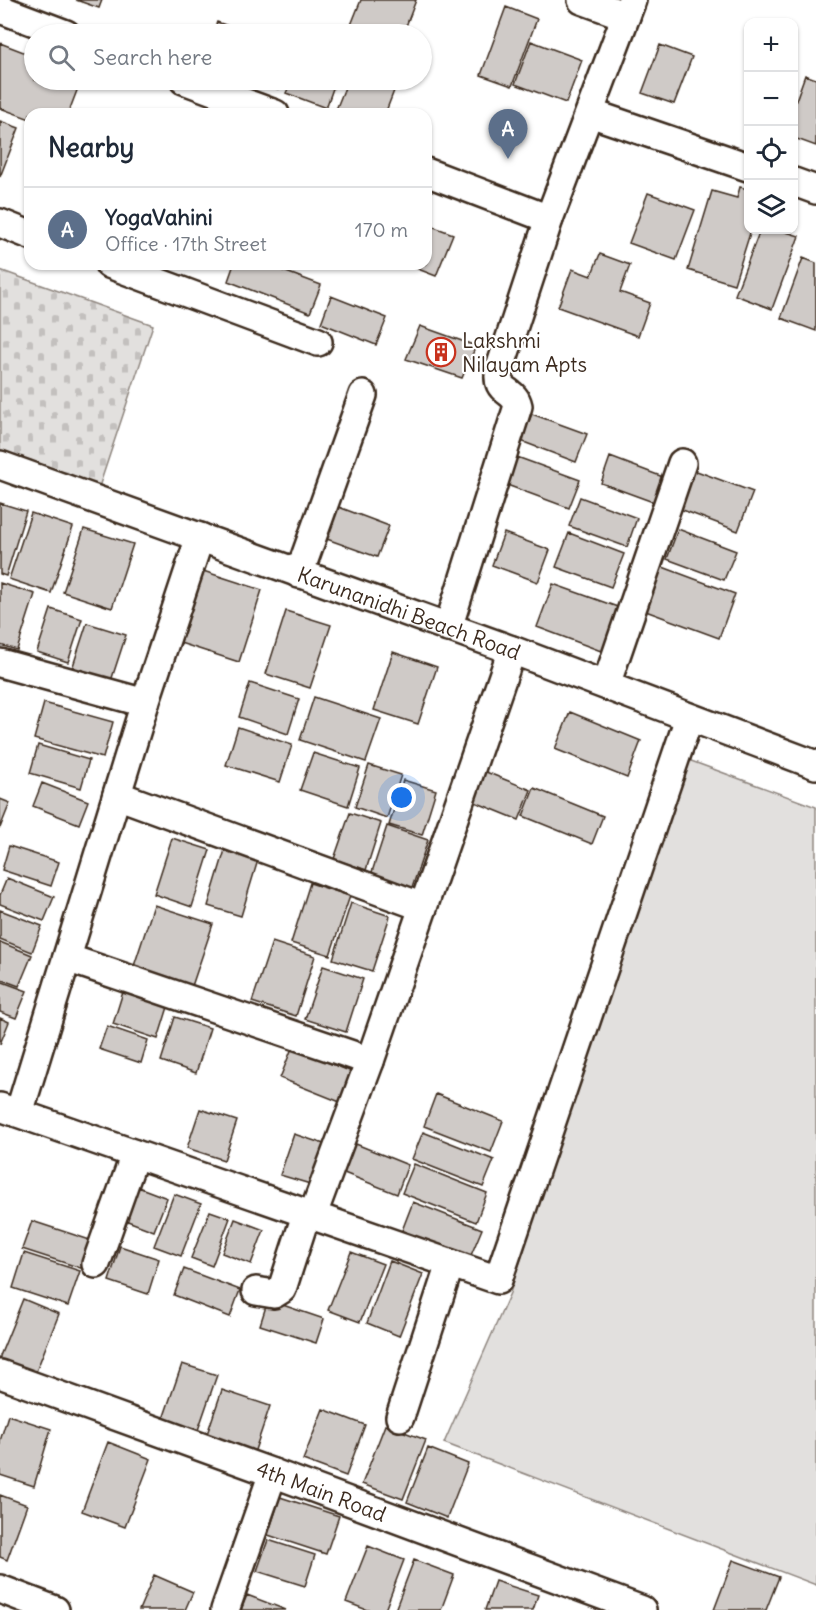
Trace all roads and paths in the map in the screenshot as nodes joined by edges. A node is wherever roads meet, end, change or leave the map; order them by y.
1 (582, 0) edge
2 (629, 8) edge
3 (0, 9) edge
4 (40, 24) edge
5 (211, 90) edge
6 (259, 108) edge
7 (590, 113) junction
8 (744, 166) edge
9 (432, 174) edge
10 (798, 183) edge
11 (816, 190) edge
12 (549, 219) junction
13 (0, 223) edge
14 (24, 232) edge
15 (125, 270) edge
16 (318, 342) dead end
17 (363, 396) dead end
18 (682, 463) dead end
19 (0, 465) edge
20 (200, 537) junction
21 (299, 574) junction
22 (448, 628) junction
23 (512, 650) junction
24 (0, 663) edge
25 (606, 685) junction
26 (145, 704) junction
27 (689, 718) junction
28 (816, 765) edge
29 (117, 795) junction
30 (423, 907) junction
31 (67, 958) junction
32 (370, 1061) junction
33 (10, 1110) edge
34 (135, 1154) junction
35 (309, 1216) junction
36 (96, 1264) dead end
37 (450, 1264) junction
38 (256, 1291) dead end
39 (0, 1374) edge
40 (400, 1417) dead end
41 (273, 1473) junction
42 (0, 1589) edge
43 (55, 1610) edge
44 (225, 1610) edge
45 (642, 1610) edge

1 - 2 street
2 - 7 street
3 - 4 street
5 - 6 street
7 - 8 street
7 - 12 street
9 - 12 street
10 - 11 street
12 - 22 street
13 - 14 street
15 - 16 street
17 - 21 street
18 - 25 street
19 - 20 street, Karunanidhi Beach Road
20 - 21 street, Karunanidhi Beach Road
20 - 26 street
21 - 22 street, Karunanidhi Beach Road
22 - 23 street, Karunanidhi Beach Road
23 - 25 street, Karunanidhi Beach Road
23 - 30 street
24 - 26 street
25 - 27 street, Karunanidhi Beach Road
26 - 29 street
27 - 28 street, Karunanidhi Beach Road
27 - 37 street
29 - 30 street
29 - 31 street
30 - 32 street
31 - 32 street
31 - 33 street
32 - 35 street
33 - 34 street
34 - 35 street
34 - 36 street
35 - 37 street
35 - 38 street
37 - 40 street
39 - 41 street, 4th Main Road
41 - 44 street
41 - 45 street, 4th Main Road
42 - 43 street

